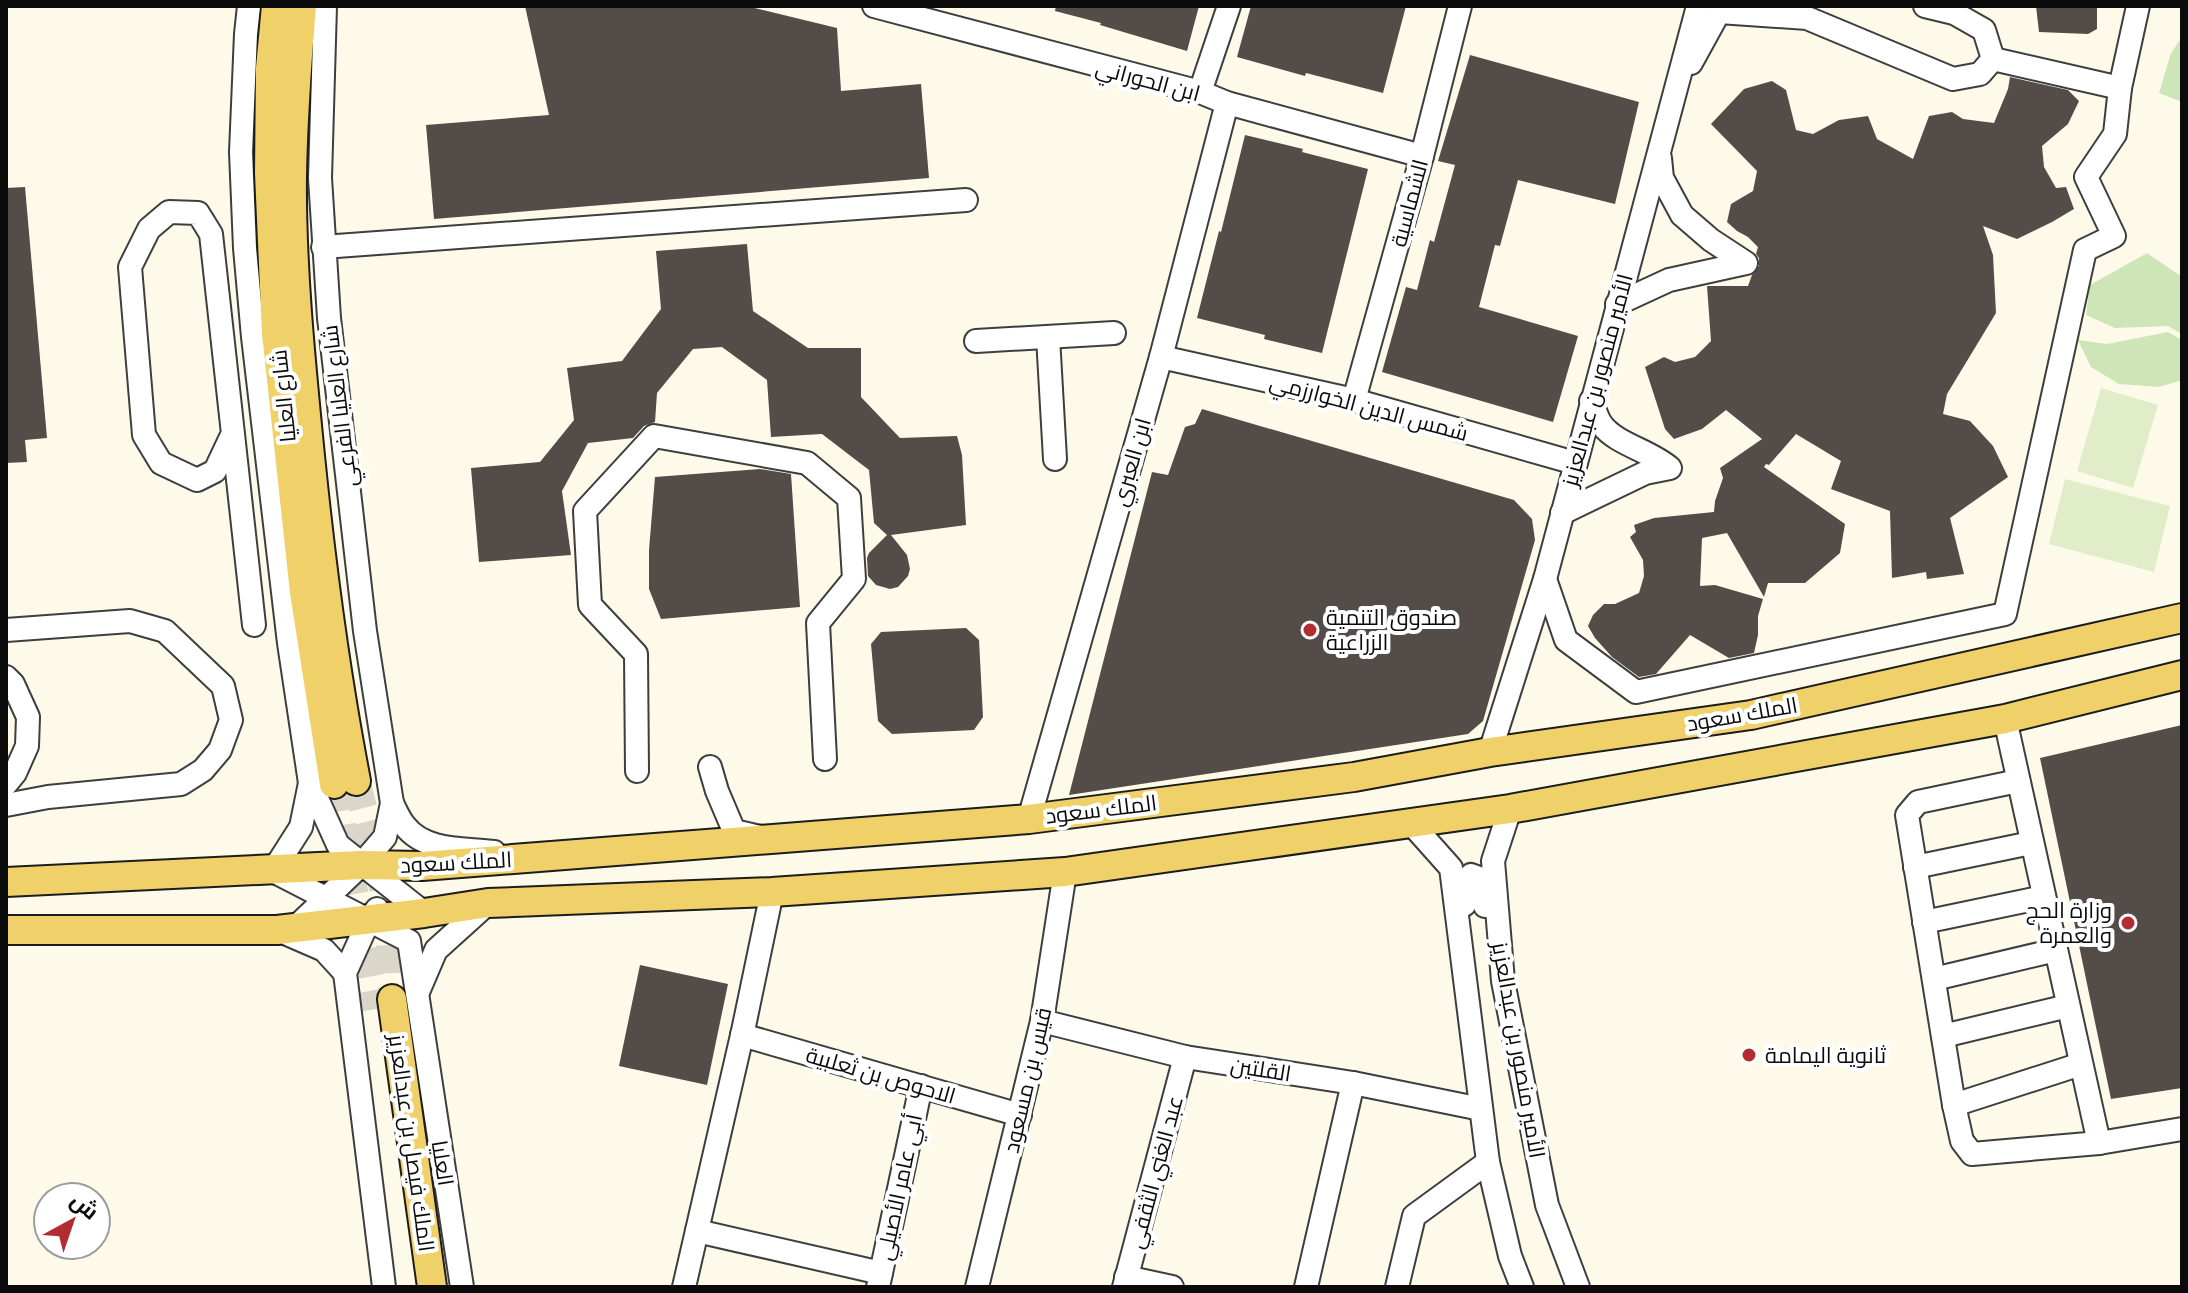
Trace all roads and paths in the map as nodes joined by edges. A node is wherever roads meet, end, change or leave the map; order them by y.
1 (249, 6) edge
2 (276, 6) edge
3 (302, 6) edge
4 (325, 6) edge
5 (874, 6) edge
6 (1229, 6) edge
7 (1460, 6) edge
8 (1698, 6) edge
9 (1925, 6) edge
10 (2138, 6) edge
11 (1993, 59) junction
12 (2120, 88) junction
13 (1200, 92) junction
14 (1674, 92) junction
15 (1227, 103) junction
16 (1659, 148) junction
17 (1422, 156) junction
18 (966, 200) dead end
19 (323, 247) junction
20 (1617, 304) junction
21 (1114, 333) dead end
22 (253, 337) junction
23 (1048, 337) junction
24 (223, 339) junction
25 (976, 341) dead end
26 (1161, 357) junction
27 (1354, 400) junction
28 (1591, 401) junction
29 (233, 433) junction
30 (1055, 459) dead end
31 (1575, 463) junction
32 (1562, 513) junction
33 (1545, 579) junction
34 (2182, 618) edge
35 (254, 625) dead end
36 (6, 630) edge
37 (2182, 675) edge
38 (6, 677) edge
39 (2005, 719) junction
40 (1490, 752) junction
41 (825, 759) dead end
42 (710, 767) dead end
43 (637, 771) dead end
44 (2018, 781) junction
45 (333, 783) junction
46 (6, 784) edge
47 (392, 803) junction
48 (6, 805) edge
49 (1510, 809) junction
50 (1029, 819) junction
51 (1410, 822) junction
52 (769, 839) junction
53 (2031, 843) junction
54 (539, 857) junction
55 (361, 865) junction
56 (409, 866) junction
57 (1915, 867) junction
58 (273, 871) junction
59 (1065, 872) junction
60 (6, 882) edge
61 (392, 889) junction
62 (772, 892) junction
63 (2044, 897) junction
64 (327, 898) junction
65 (488, 903) junction
66 (424, 913) junction
67 (369, 920) junction
68 (1924, 922) junction
69 (287, 928) junction
70 (6, 930) edge
71 (2056, 950) junction
72 (1461, 951) junction
73 (345, 973) junction
74 (1934, 979) junction
75 (1503, 981) junction
76 (395, 1000) junction
77 (2068, 1006) junction
78 (1042, 1021) junction
79 (742, 1035) junction
80 (1943, 1036) junction
81 (1185, 1057) junction
82 (2081, 1064) junction
83 (1353, 1083) junction
84 (921, 1086) junction
85 (1954, 1105) junction
86 (1481, 1109) junction
87 (1020, 1115) junction
88 (2182, 1129) edge
89 (2099, 1143) junction
90 (1488, 1162) junction
91 (697, 1231) junction
92 (879, 1280) edge
93 (1125, 1282) edge
94 (384, 1287) edge
95 (415, 1287) edge
96 (432, 1287) edge
97 (462, 1287) edge
98 (684, 1287) edge
99 (977, 1287) edge
100 (1172, 1287) edge
101 (1306, 1287) edge
102 (1397, 1287) edge
103 (1522, 1287) edge
104 (1578, 1287) edge

1 - 22 street
2 - 45 main road, شارع العليا
3 - 45 main road, شارع العليا
4 - 19 street, شارع العليا الفرعي
5 - 13 street, ابن الحوراني
6 - 13 street
7 - 17 street, الشماسية
8 - 14 street, الأمير منصور بن عبدالعزيز
9 - 11 street
10 - 12 street
11 - 12 street
11 - 14 street
12 - 33 street
13 - 15 street, ابن الحوراني
14 - 16 street, الأمير منصور بن عبدالعزيز
15 - 17 street, ابن الحوراني
15 - 26 street, ابن العبري
16 - 20 street, الأمير منصور بن عبدالعزيز
16 - 20 street
17 - 27 street, الشماسية
18 - 19 street
19 - 47 street, شارع العليا الفرعي
20 - 28 street, الأمير منصور بن عبدالعزيز
21 - 23 street
22 - 24 street
22 - 45 street
23 - 25 street
23 - 30 street
24 - 29 street
24 - 29 street
26 - 27 street, شمس الدين الخوارزمي
26 - 50 street, ابن العبري
27 - 31 street, شمس الدين الخوارزمي
28 - 31 street, الأمير منصور بن عبدالعزيز
28 - 32 street
29 - 35 street
31 - 32 street, الأمير منصور بن عبدالعزيز
32 - 33 street, الأمير منصور بن عبدالعزيز
33 - 40 street, الأمير منصور بن عبدالعزيز
34 - 40 main road, الملك سعود
36 - 48 street
37 - 39 main road, الملك سعود
38 - 46 street
39 - 44 street
39 - 49 main road, الملك سعود
40 - 50 main road, الملك سعود
41 - 43 street
42 - 52 street
44 - 53 street
44 - 57 street
45 - 55 street
45 - 58 street
47 - 54 street, شارع العليا الفرعي
47 - 55 street, شارع العليا الفرعي
49 - 51 main road, الملك سعود
49 - 75 street, الأمير منصور بن عبدالعزيز
50 - 52 main road, الملك سعود
51 - 59 main road, الملك سعود
51 - 72 street, الأمير منصور بن عبدالعزيز
52 - 54 main road, الملك سعود
53 - 57 street
53 - 63 street
54 - 56 main road, الملك سعود
55 - 56 main road, الملك سعود
55 - 58 main road, الملك سعود
55 - 61 street
55 - 64 street, شارع العليا الفرعي
56 - 61 street
57 - 68 street
58 - 60 main road, الملك سعود
58 - 64 street, العليا
59 - 62 main road, الملك سعود
59 - 78 street, قيس بن مسعود
61 - 66 street
61 - 67 street
62 - 65 main road, الملك سعود
62 - 79 street
63 - 68 street
63 - 71 street
64 - 67 street, العليا
64 - 69 street, شارع العليا الفرعي
65 - 66 main road, الملك سعود
65 - 76 street
66 - 67 main road, الملك سعود
67 - 69 main road, الملك سعود
67 - 73 street
67 - 76 street, العليا
68 - 74 street
69 - 70 main road, الملك سعود
69 - 73 street
71 - 74 street
71 - 77 street
72 - 75 street
72 - 86 street, الأمير منصور بن عبدالعزيز
73 - 94 street
74 - 80 street
75 - 104 street, الأمير منصور بن عبدالعزيز
76 - 95 main road, الملك فيصل بن عبدالعزيز
76 - 96 main road, الملك فيصل بن عبدالعزيز
76 - 97 street, العليا
77 - 80 street
77 - 82 street
78 - 81 street, القلتين
78 - 87 street, قيس بن مسعود
79 - 84 street, الاحوص بن ثعلبية
79 - 91 street
80 - 85 street
81 - 83 street, القلتين
81 - 93 street, عبد الغني الثقفي
82 - 85 street
82 - 89 street
83 - 86 street, القلتين
83 - 101 street
84 - 87 street, الاحوص بن ثعلبية
84 - 92 street, أبي عامر الأصيلي
85 - 89 street
86 - 90 street, الأمير منصور بن عبدالعزيز
87 - 99 street, قيس بن مسعود
88 - 89 street
90 - 102 street
90 - 103 street, الأمير منصور بن عبدالعزيز
91 - 92 street
91 - 98 street
93 - 100 street

